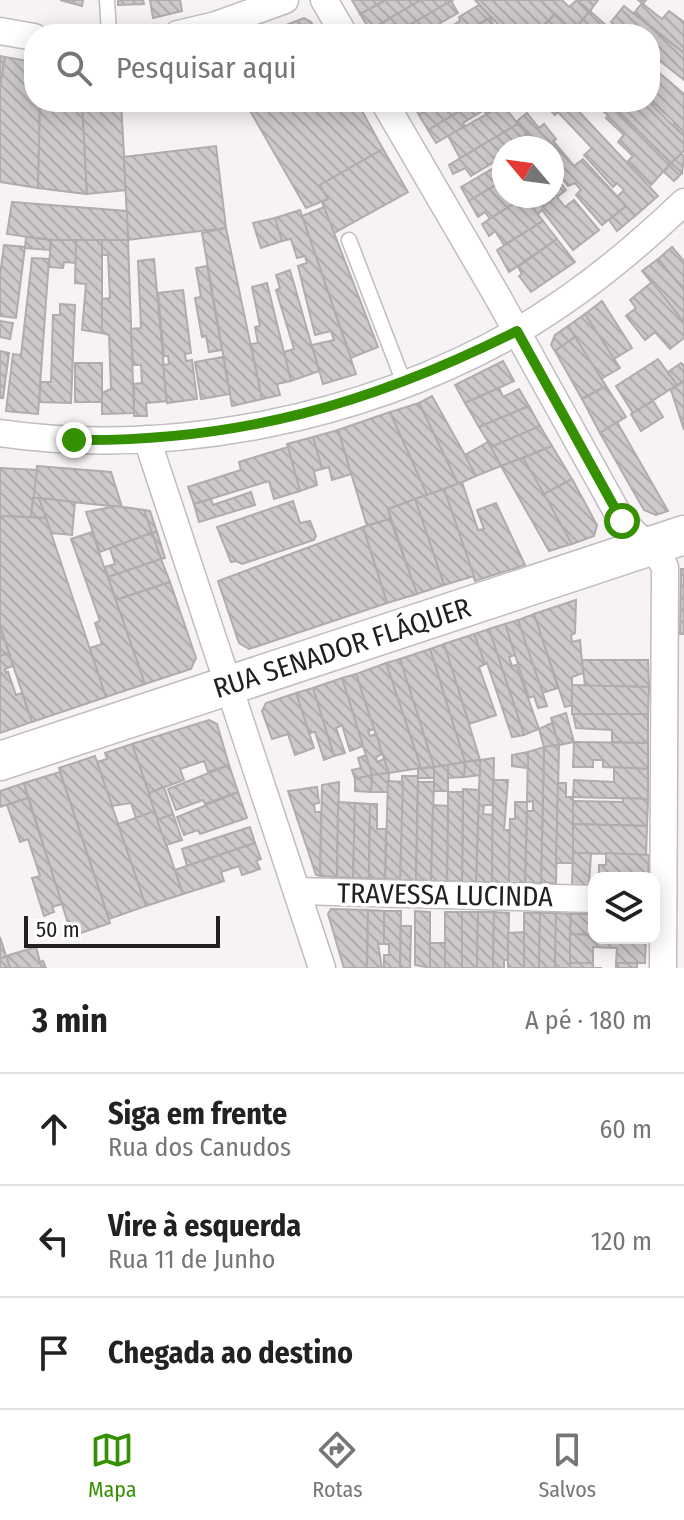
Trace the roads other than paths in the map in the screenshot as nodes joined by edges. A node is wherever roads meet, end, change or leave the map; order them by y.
1 (107, 0) edge
2 (285, 0) edge
3 (324, 0) edge
4 (108, 24) edge
5 (219, 24) edge
6 (338, 24) edge
7 (0, 31) edge
8 (24, 35) edge
9 (390, 112) edge
10 (684, 202) edge
11 (349, 240) dead end
12 (517, 331) junction
13 (404, 383) junction
14 (0, 433) edge
15 (147, 439) junction
16 (684, 535) edge
17 (649, 547) junction
18 (675, 653) edge
19 (229, 686) junction
20 (0, 761) edge
21 (660, 885) edge
22 (297, 891) junction
23 (588, 899) edge
24 (660, 917) edge
25 (322, 968) edge
26 (663, 968) edge

1 - 4 lane
2 - 5 street
3 - 6 street
7 - 8 street
9 - 12 street
10 - 12 street
11 - 13 lane
12 - 13 street
12 - 17 street
13 - 15 street
14 - 15 street
15 - 19 street
16 - 17 street, RUA SENADOR FLÁQUER
17 - 18 street
17 - 19 street, RUA SENADOR FLÁQUER
18 - 21 street
19 - 20 street, RUA SENADOR FLÁQUER
19 - 22 street
22 - 23 street, TRAVESSA LUCINDA
22 - 25 street
24 - 26 street

